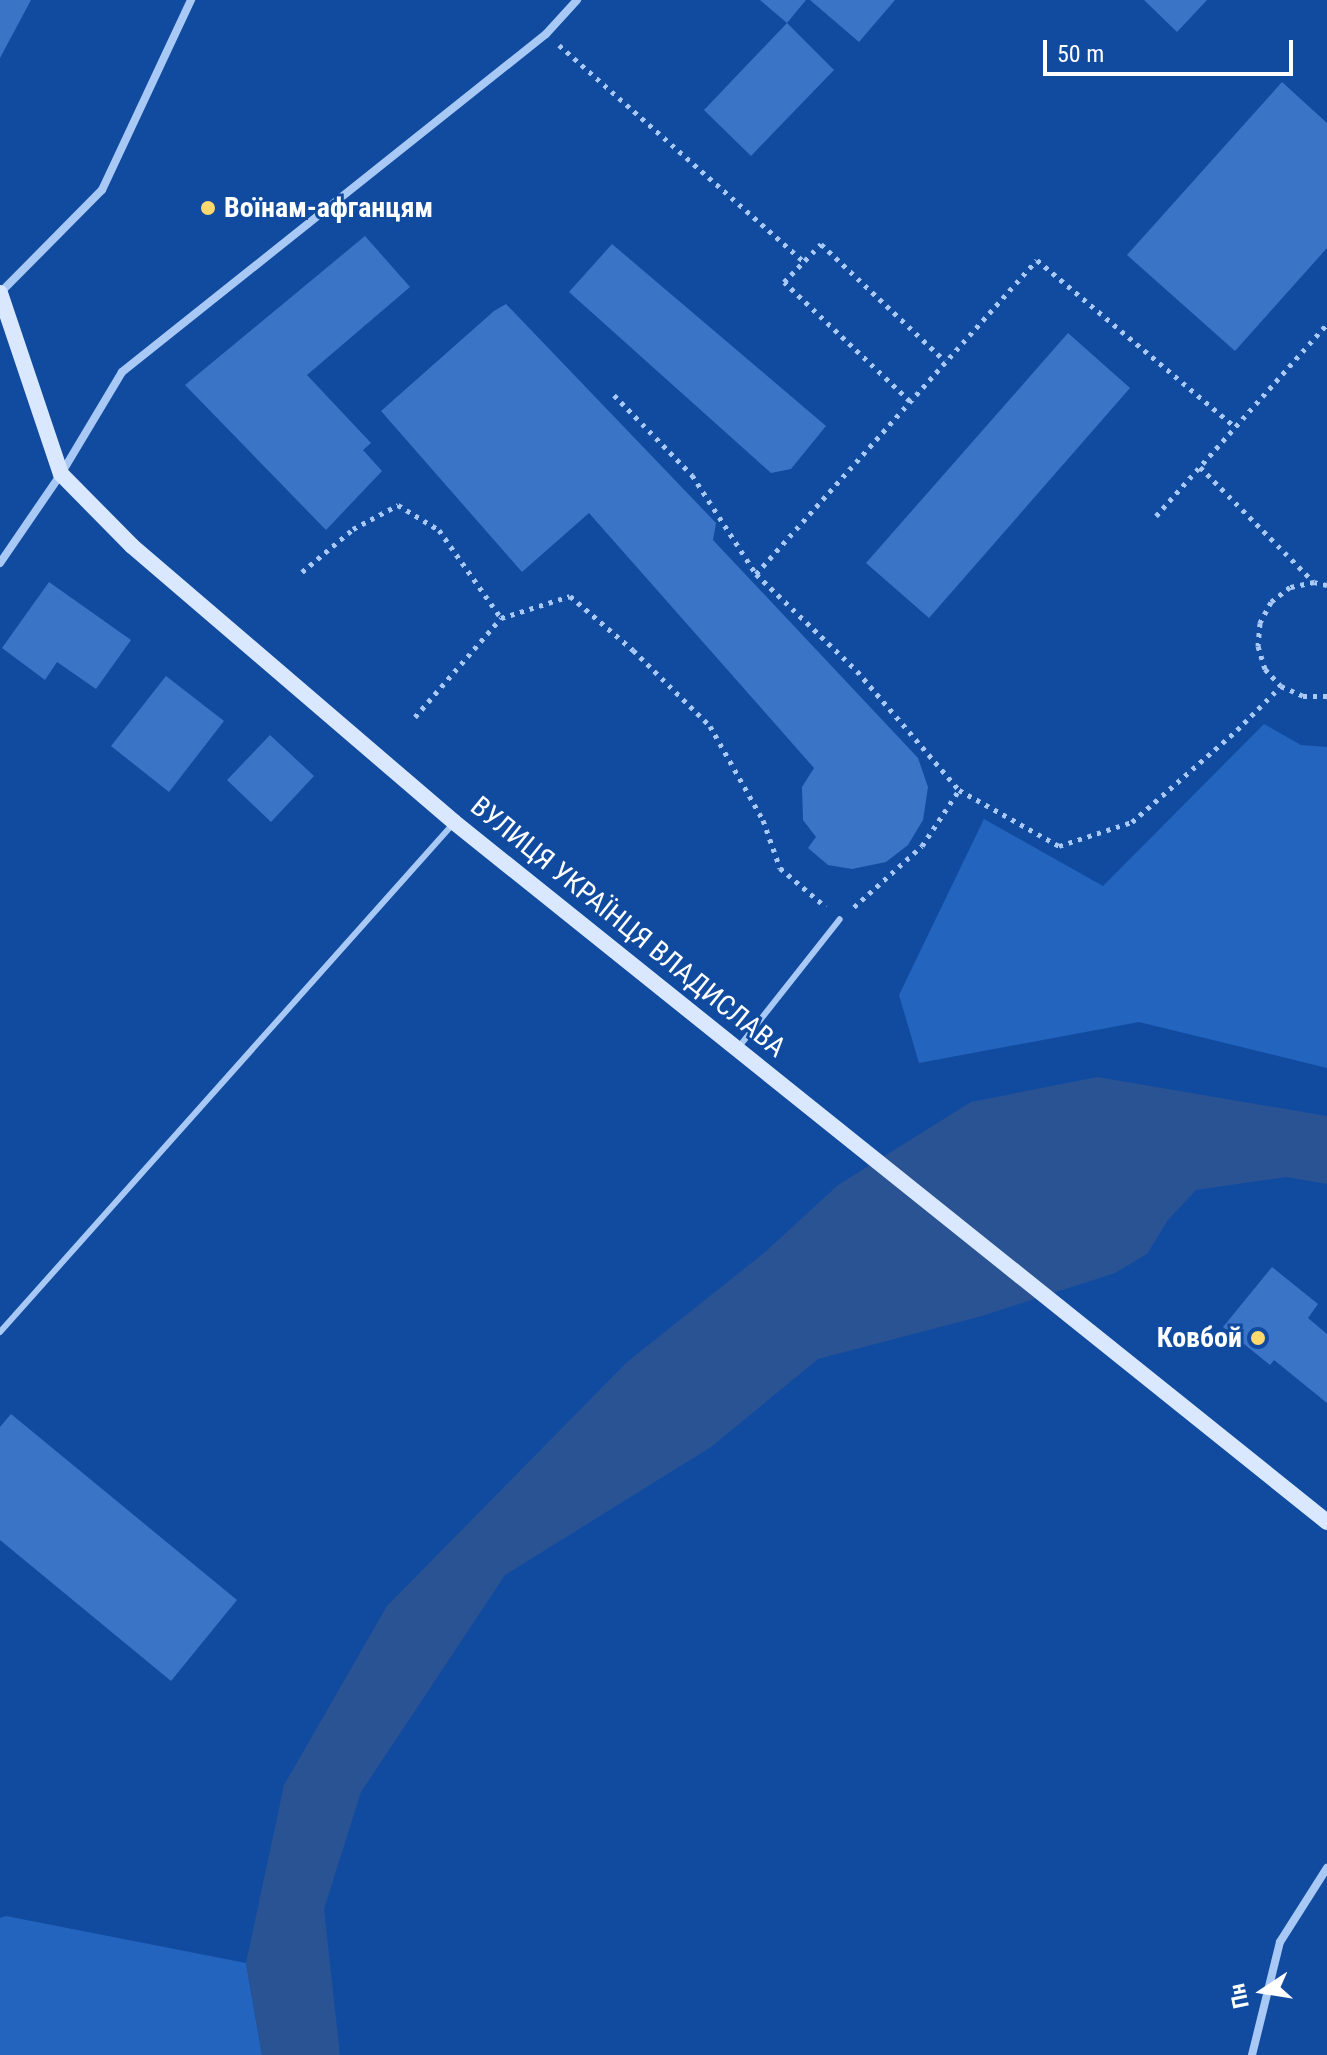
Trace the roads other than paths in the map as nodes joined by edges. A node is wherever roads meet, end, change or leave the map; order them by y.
1 (191, 0) edge
2 (577, 0) edge
3 (0, 293) edge
4 (61, 474) junction
5 (0, 563) edge
6 (454, 822) junction
7 (840, 919) road end
8 (738, 1048) junction
9 (0, 1332) edge
10 (1327, 1522) edge
11 (1327, 1868) edge
12 (1252, 2055) edge

1 - 3 street
2 - 4 street
3 - 4 main road, ВУЛИЦЯ УКРАЇНЦЯ ВЛАДИСЛАВА
4 - 5 street
4 - 6 main road, ВУЛИЦЯ УКРАЇНЦЯ ВЛАДИСЛАВА
6 - 8 main road, ВУЛИЦЯ УКРАЇНЦЯ ВЛАДИСЛАВА
6 - 9 lane
7 - 8 lane
8 - 10 main road, ВУЛИЦЯ УКРАЇНЦЯ ВЛАДИСЛАВА
11 - 12 street

